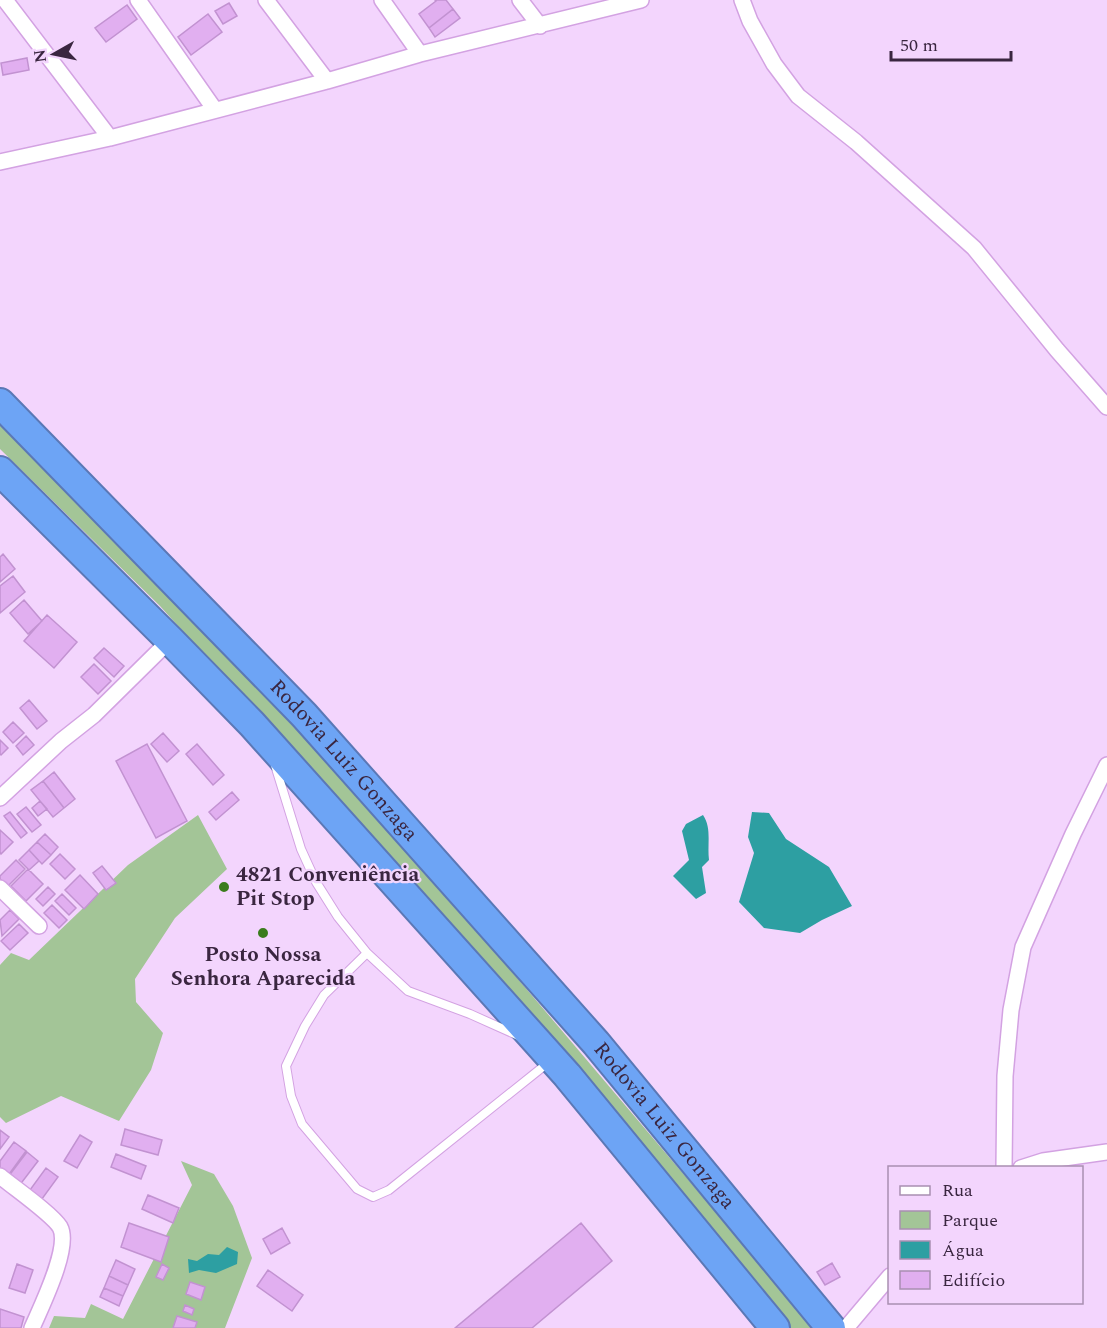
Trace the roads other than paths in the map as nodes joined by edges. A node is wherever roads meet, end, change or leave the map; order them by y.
1 (5, 0) edge
2 (138, 0) edge
3 (266, 0) edge
4 (382, 0) edge
5 (520, 0) edge
6 (641, 0) edge
7 (742, 0) edge
8 (540, 26) junction
9 (420, 54) junction
10 (327, 81) junction
11 (214, 110) junction
12 (110, 138) junction
13 (0, 162) edge
14 (0, 403) edge
15 (1107, 407) edge
16 (3, 480) edge
17 (170, 640) junction
18 (252, 724) junction
19 (1107, 765) edge
20 (0, 798) edge
21 (0, 888) edge
22 (39, 926) dead end
23 (367, 952) junction
24 (545, 1052) junction
25 (1107, 1152) edge
26 (1004, 1166) edge
27 (1025, 1166) edge
28 (0, 1176) edge
29 (888, 1278) edge
30 (32, 1328) edge
31 (776, 1328) edge
32 (831, 1328) edge
33 (846, 1328) edge

1 - 12 street
2 - 11 street
3 - 10 street
4 - 9 street
5 - 8 street
6 - 8 street
7 - 15 street
8 - 9 street
9 - 10 street
10 - 11 street
11 - 12 street
12 - 13 street
14 - 32 highway, Rodovia Luiz Gonzaga
16 - 17 highway, Rodovia Luiz Gonzaga
17 - 18 highway, Rodovia Luiz Gonzaga
17 - 20 street
18 - 23 lane
18 - 24 highway, Rodovia Luiz Gonzaga
19 - 26 street
21 - 22 street
23 - 24 lane
23 - 24 lane
24 - 31 highway, Rodovia Luiz Gonzaga
25 - 27 street
28 - 30 street
29 - 33 street

